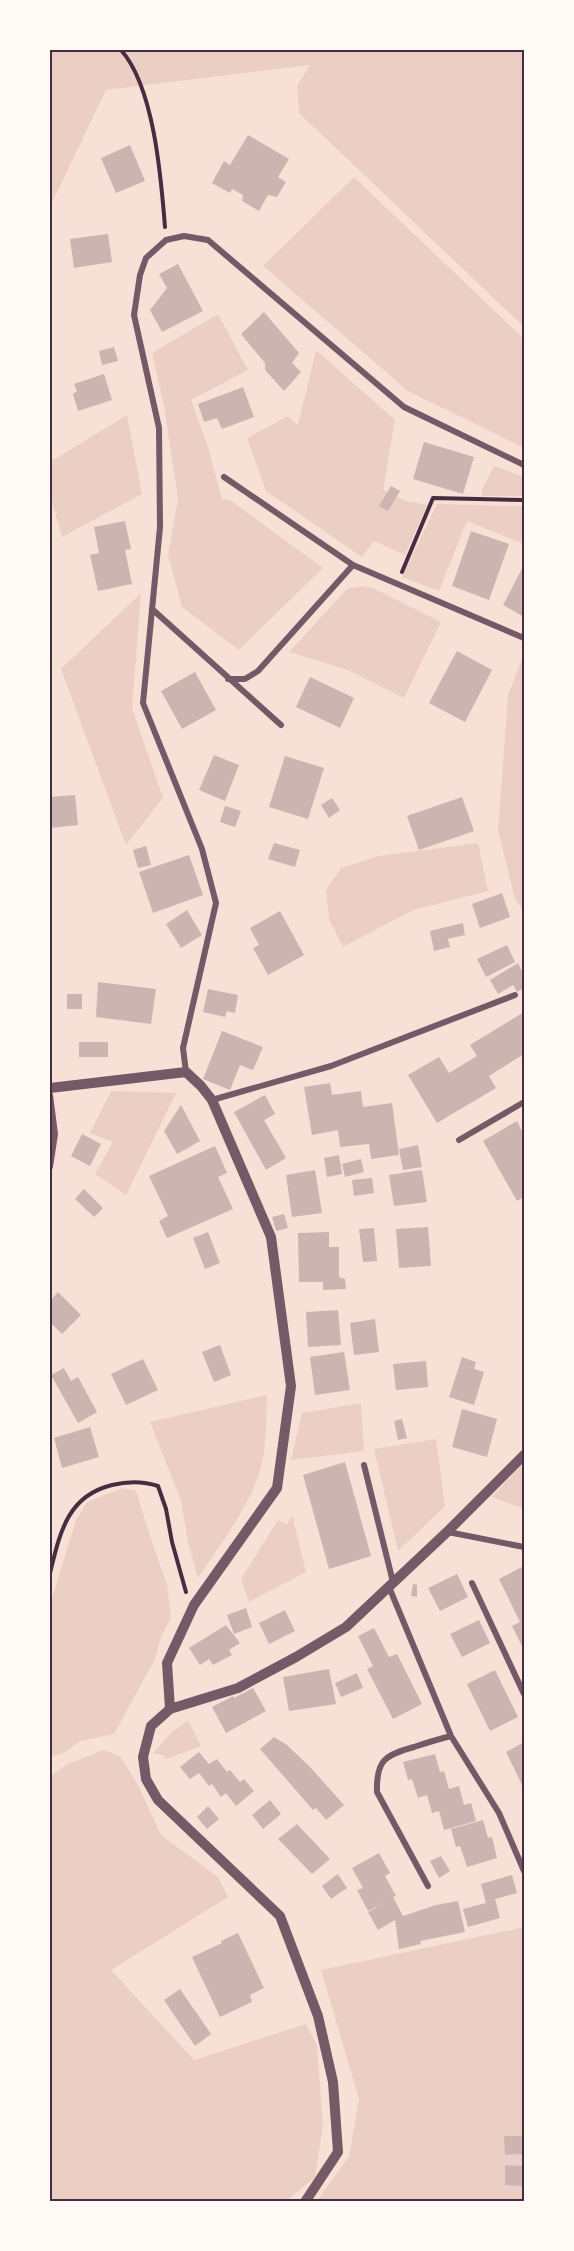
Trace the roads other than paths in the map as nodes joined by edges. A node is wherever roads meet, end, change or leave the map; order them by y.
1 (525, 465) edge
2 (224, 477) dead end
3 (353, 565) junction
4 (152, 609) junction
5 (525, 638) edge
6 (228, 679) junction
7 (281, 725) dead end
8 (515, 995) dead end
9 (186, 1072) junction
10 (50, 1088) edge
11 (50, 1095) edge
12 (212, 1100) junction
13 (525, 1102) edge
14 (459, 1140) dead end
15 (50, 1167) edge
16 (525, 1455) edge
17 (364, 1465) dead end
18 (447, 1532) junction
19 (525, 1547) edge
20 (472, 1583) dead end
21 (391, 1584) junction
22 (525, 1694) edge
23 (170, 1709) junction
24 (451, 1736) junction
25 (525, 1870) edge
26 (428, 1886) dead end
27 (305, 2202) edge

1 - 4 street
2 - 3 street
3 - 5 street
3 - 6 street
4 - 6 street
4 - 9 street
6 - 7 street
8 - 12 street
9 - 10 street
9 - 12 street
11 - 15 street
12 - 23 street
13 - 14 street
16 - 18 street
17 - 21 street
18 - 19 street
18 - 21 street
20 - 22 street
21 - 23 street
21 - 24 street
23 - 27 street
24 - 25 street
24 - 26 street

